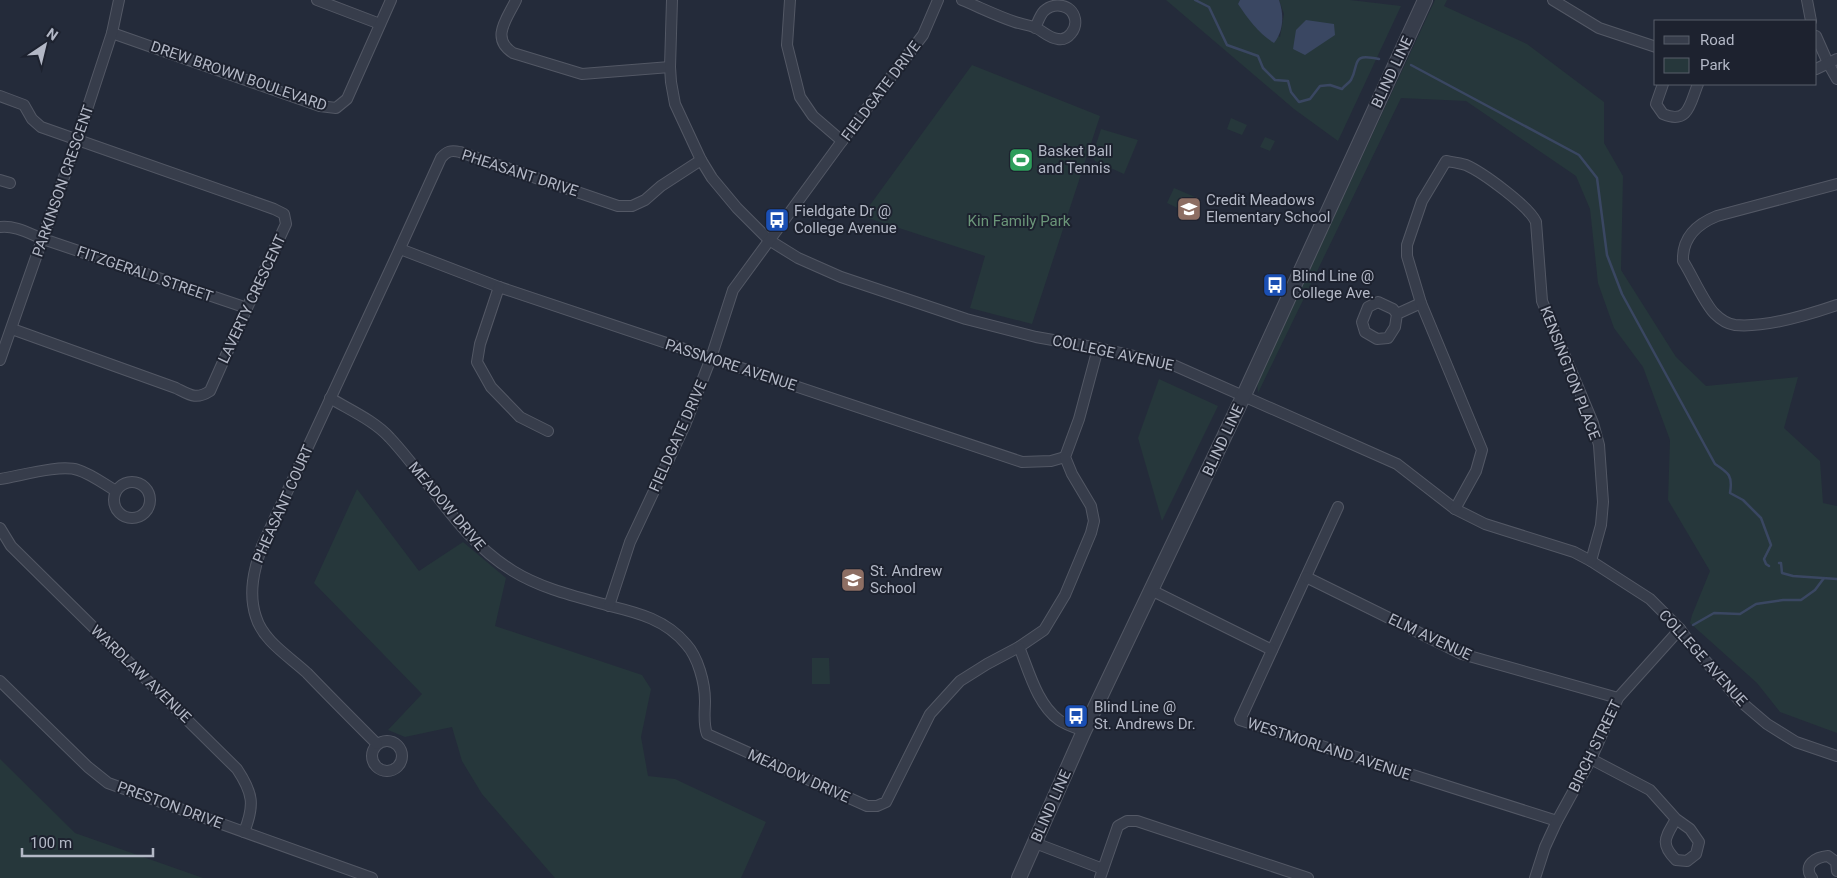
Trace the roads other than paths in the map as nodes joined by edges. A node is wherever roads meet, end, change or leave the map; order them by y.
1 (119, 0) edge
2 (317, 0) edge
3 (391, 0) edge
4 (516, 0) edge
5 (672, 0) edge
6 (790, 0) edge
7 (938, 0) edge
8 (962, 0) edge
9 (1425, 0) edge
10 (1553, 0) edge
11 (1807, 0) edge
12 (1811, 20) edge
13 (380, 24) junction
14 (1035, 28) dead end
15 (112, 33) junction
16 (1817, 38) edge
17 (1654, 47) edge
18 (1832, 61) edge
19 (670, 67) junction
20 (1817, 68) edge
21 (1837, 79) edge
22 (1663, 85) edge
23 (1698, 85) edge
24 (0, 96) edge
25 (77, 140) junction
26 (842, 141) junction
27 (701, 160) junction
28 (1837, 184) edge
29 (0, 227) edge
30 (43, 239) junction
31 (769, 240) junction
32 (400, 249) junction
33 (499, 287) junction
34 (1421, 303) junction
35 (1837, 305) edge
36 (247, 308) junction
37 (1397, 314) dead end
38 (12, 329) junction
39 (1098, 348) junction
40 (711, 358) junction
41 (0, 360) edge
42 (1244, 395) junction
43 (330, 398) junction
44 (548, 430) dead end
45 (1065, 457) junction
46 (0, 479) edge
47 (116, 491) dead end
48 (1338, 507) dead end
49 (1456, 509) junction
50 (0, 528) edge
51 (1591, 561) junction
52 (1306, 577) junction
53 (1151, 590) junction
54 (609, 606) junction
55 (1680, 629) junction
56 (1019, 648) junction
57 (1272, 650) junction
58 (0, 680) edge
59 (1618, 698) junction
60 (1084, 731) junction
61 (377, 744) dead end
62 (1837, 756) edge
63 (1591, 759) junction
64 (1676, 819) dead end
65 (1557, 821) junction
66 (244, 832) junction
67 (1035, 843) junction
68 (1837, 871) edge
69 (1101, 873) edge
70 (372, 878) edge
71 (1019, 878) edge
72 (1308, 878) edge
73 (1535, 878) edge
74 (1812, 878) edge

1 - 15 street, PARKINSON CRESCENT
2 - 13 street
3 - 13 street, DREW BROWN BOULEVARD
4 - 19 street
5 - 19 street, COLLEGE AVENUE
6 - 26 street
7 - 26 street, FIELDGATE DRIVE
8 - 14 street
9 - 42 street, BLIND LINE
10 - 17 street
11 - 12 street
13 - 15 street, DREW BROWN BOULEVARD
15 - 25 street, PARKINSON CRESCENT
16 - 18 street
18 - 20 street
18 - 21 street
19 - 27 street, COLLEGE AVENUE
22 - 23 street
24 - 25 street
25 - 30 street, PARKINSON CRESCENT
25 - 36 street, LAVERTY CRESCENT
26 - 31 street, FIELDGATE DRIVE
27 - 31 street, COLLEGE AVENUE
27 - 32 street, PHEASANT DRIVE
28 - 35 street
29 - 30 street, FITZGERALD STREET
30 - 36 street, FITZGERALD STREET
30 - 38 street, PARKINSON CRESCENT
31 - 39 street, COLLEGE AVENUE
31 - 40 street, FIELDGATE DRIVE
32 - 33 street, PASSMORE AVENUE
32 - 43 street, PHEASANT DRIVE
33 - 40 street, PASSMORE AVENUE
33 - 44 street
34 - 37 street
34 - 49 street, KENSINGTON PLACE
34 - 51 street, KENSINGTON PLACE
36 - 38 street, LAVERTY CRESCENT
38 - 41 street, PARKINSON CRESCENT
39 - 42 street, COLLEGE AVENUE
39 - 45 street
40 - 45 street, PASSMORE AVENUE
40 - 54 street, FIELDGATE DRIVE
42 - 49 street, COLLEGE AVENUE
42 - 53 street, BLIND LINE
43 - 54 street, MEADOW DRIVE
43 - 61 street, PHEASANT COURT
45 - 56 street, MEADOW DRIVE
46 - 47 street
48 - 52 street, WESTMORLAND AVENUE
49 - 51 street, COLLEGE AVENUE
50 - 66 street, WARDLAW AVENUE
51 - 55 street, COLLEGE AVENUE
52 - 57 street, WESTMORLAND AVENUE
52 - 59 street, ELM AVENUE
53 - 57 street
53 - 60 street, BLIND LINE
54 - 56 street, MEADOW DRIVE
55 - 59 street, BIRCH STREET
55 - 62 street, COLLEGE AVENUE
56 - 60 street
57 - 65 street, WESTMORLAND AVENUE
58 - 66 street, PRESTON DRIVE
59 - 63 street, BIRCH STREET
60 - 67 street, BLIND LINE
63 - 64 street
63 - 65 street, BIRCH STREET
65 - 73 street, BIRCH STREET
66 - 70 street, PRESTON DRIVE
67 - 69 street
67 - 71 street, BLIND LINE
68 - 74 street
69 - 72 street

